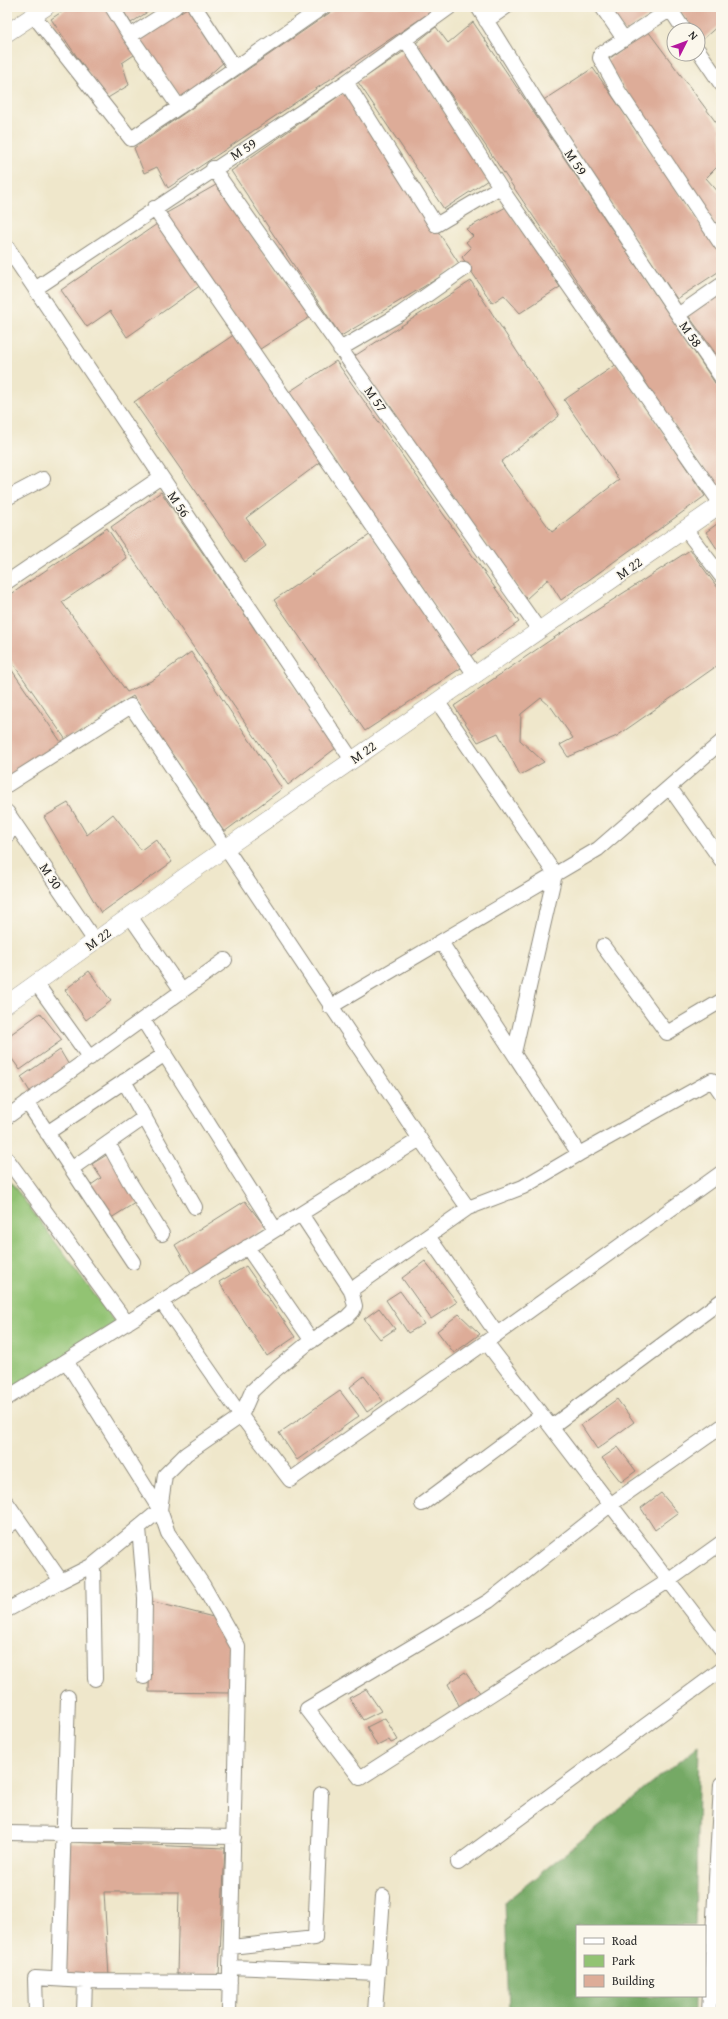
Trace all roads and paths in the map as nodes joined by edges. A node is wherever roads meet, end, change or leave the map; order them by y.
1 (112, 7) edge
2 (174, 7) edge
3 (195, 7) edge
4 (323, 7) edge
5 (450, 7) edge
6 (478, 7) edge
7 (506, 7) edge
8 (602, 7) edge
9 (672, 8) edge
10 (40, 11) edge
11 (486, 21) junction
12 (680, 22) edge
13 (7, 33) edge
14 (130, 36) junction
15 (405, 40) junction
16 (624, 40) junction
17 (706, 62) edge
18 (235, 68) junction
19 (346, 82) junction
20 (721, 84) edge
21 (179, 107) junction
22 (213, 168) junction
23 (500, 187) junction
24 (154, 208) junction
25 (721, 244) edge
26 (7, 247) edge
27 (464, 269) dead end
28 (721, 285) edge
29 (35, 288) junction
30 (678, 315) junction
31 (340, 349) junction
32 (721, 377) edge
33 (161, 477) junction
34 (43, 479) dead end
35 (7, 498) edge
36 (721, 504) edge
37 (685, 529) junction
38 (721, 576) edge
39 (7, 582) edge
40 (539, 630) junction
41 (475, 675) junction
42 (437, 701) junction
43 (721, 742) edge
44 (352, 760) junction
45 (7, 785) edge
46 (670, 788) junction
47 (11, 817) edge
48 (7, 836) edge
49 (227, 848) junction
50 (721, 860) edge
51 (555, 874) junction
52 (130, 916) junction
53 (95, 941) junction
54 (441, 942) junction
55 (603, 946) dead end
56 (225, 960) dead end
57 (36, 983) junction
58 (182, 991) junction
59 (721, 1001) edge
60 (7, 1004) edge
61 (330, 1007) junction
62 (143, 1020) junction
63 (514, 1053) junction
64 (165, 1054) junction
65 (90, 1058) junction
66 (124, 1081) junction
67 (721, 1093) edge
68 (27, 1102) junction
69 (7, 1117) edge
70 (145, 1117) junction
71 (47, 1133) junction
72 (420, 1139) junction
73 (108, 1143) junction
74 (579, 1154) junction
75 (7, 1159) edge
76 (71, 1169) junction
77 (721, 1173) edge
78 (195, 1208) dead end
79 (468, 1208) junction
80 (301, 1214) junction
81 (275, 1229) junction
82 (162, 1234) dead end
83 (428, 1236) junction
84 (247, 1247) junction
85 (133, 1262) dead end
86 (351, 1290) junction
87 (721, 1301) edge
88 (161, 1302) junction
89 (127, 1323) junction
90 (491, 1338) junction
91 (312, 1341) junction
92 (66, 1361) junction
93 (7, 1398) edge
94 (542, 1415) junction
95 (240, 1416) junction
96 (551, 1427) junction
97 (721, 1427) edge
98 (7, 1503) edge
99 (422, 1504) dead end
100 (610, 1505) junction
101 (160, 1510) junction
102 (13, 1523) edge
103 (140, 1528) junction
104 (721, 1542) edge
105 (93, 1565) junction
106 (668, 1581) junction
107 (61, 1582) junction
108 (7, 1610) edge
109 (721, 1649) edge
110 (721, 1670) edge
111 (144, 1677) dead end
112 (95, 1679) dead end
113 (68, 1697) dead end
114 (721, 1784) edge
115 (321, 1794) dead end
116 (7, 1833) edge
117 (63, 1834) junction
118 (234, 1837) junction
119 (458, 1863) dead end
120 (383, 1896) dead end
121 (231, 1947) junction
122 (230, 1967) junction
123 (378, 1973) junction
124 (60, 1978) junction
125 (85, 1981) junction
126 (230, 1982) junction
127 (36, 2012) edge
128 (84, 2012) edge
129 (229, 2012) edge
130 (375, 2012) edge
131 (709, 2012) edge

1 - 14 street
2 - 14 street
3 - 18 street
4 - 18 street
5 - 15 street, M 59
6 - 11 street, M 59
7 - 11 street
8 - 16 street
9 - 12 street
9 - 16 street
10 - 13 street
10 - 21 street
11 - 30 street, M 59
14 - 21 street
15 - 19 street, M 59
15 - 23 street
16 - 25 street
17 - 20 street
18 - 21 street
19 - 22 street, M 59
19 - 23 street
22 - 24 street, M 59
22 - 31 street, M 57
23 - 36 street
24 - 29 street, M 59
24 - 41 street
26 - 29 street, M 56
27 - 31 street
28 - 30 street, M 58
29 - 33 street, M 56
30 - 32 street, M 58
31 - 40 street, M 57
33 - 39 street
33 - 44 street, M 56
34 - 35 street
36 - 37 street, M 22
37 - 38 street
37 - 40 street, M 22
40 - 41 street, M 22
41 - 42 street, M 22
42 - 44 street, M 22
42 - 51 street
43 - 46 street
44 - 49 street, M 22
45 - 49 street
46 - 50 street
46 - 51 street
47 - 48 street
47 - 53 street, M 30
49 - 52 street, M 22
49 - 61 street
51 - 54 street
51 - 63 street
52 - 53 street, M 22
52 - 58 street
53 - 57 street, M 22
54 - 61 street
54 - 63 street
55 - 59 street
56 - 58 street
57 - 60 street, M 22
57 - 65 street
58 - 62 street
61 - 72 street
62 - 64 street
62 - 65 street
63 - 74 street
64 - 66 street
64 - 81 street
65 - 68 street
66 - 70 street
66 - 71 street
67 - 74 street
68 - 69 street
68 - 71 street
70 - 73 street
70 - 78 street
71 - 76 street
72 - 79 street
72 - 80 street
73 - 76 street
73 - 82 street
74 - 79 street
75 - 89 street
76 - 85 street
77 - 90 street
79 - 83 street
80 - 81 street
80 - 86 street
81 - 84 street
83 - 86 street
83 - 90 street
84 - 88 street
84 - 91 street
86 - 91 street
87 - 96 street
88 - 89 street
88 - 95 street
89 - 92 street
90 - 94 street
90 - 95 street
91 - 95 street
92 - 93 street
92 - 101 street
94 - 96 street
94 - 99 street
95 - 101 street
96 - 100 street
97 - 100 street
98 - 102 street
100 - 106 street
100 - 106 street
101 - 103 street
101 - 118 street
102 - 107 street
103 - 105 street
103 - 111 street
104 - 106 street
105 - 107 street
105 - 112 street
106 - 109 street
107 - 108 street
110 - 119 street
113 - 117 street
114 - 131 street
115 - 121 street
116 - 117 street
117 - 118 street
117 - 124 street
118 - 121 street
120 - 123 street
121 - 122 street
122 - 123 street
122 - 126 street
123 - 130 street
124 - 125 street
124 - 127 street
125 - 126 street
125 - 128 street
126 - 129 street

